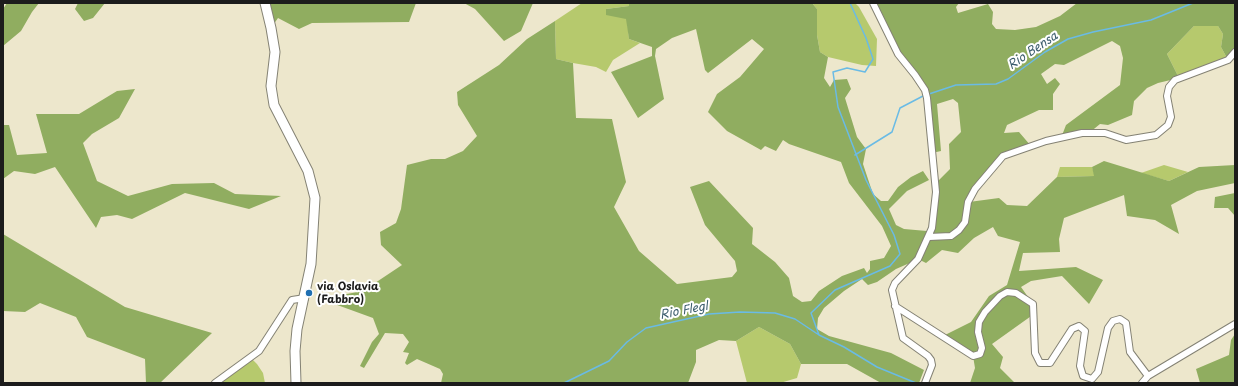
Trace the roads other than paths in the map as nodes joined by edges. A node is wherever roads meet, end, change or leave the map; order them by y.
1 (265, 3) edge
2 (873, 3) edge
3 (1235, 52) edge
4 (929, 237) junction
5 (305, 298) junction
6 (895, 306) junction
7 (1235, 324) edge
8 (1148, 376) junction
9 (214, 383) edge
10 (296, 383) edge
11 (925, 383) edge
12 (1142, 383) edge

1 - 5 street
2 - 4 street
3 - 4 street
4 - 6 street
5 - 9 street
5 - 10 street
6 - 8 street
6 - 11 street
7 - 8 street
8 - 12 street

